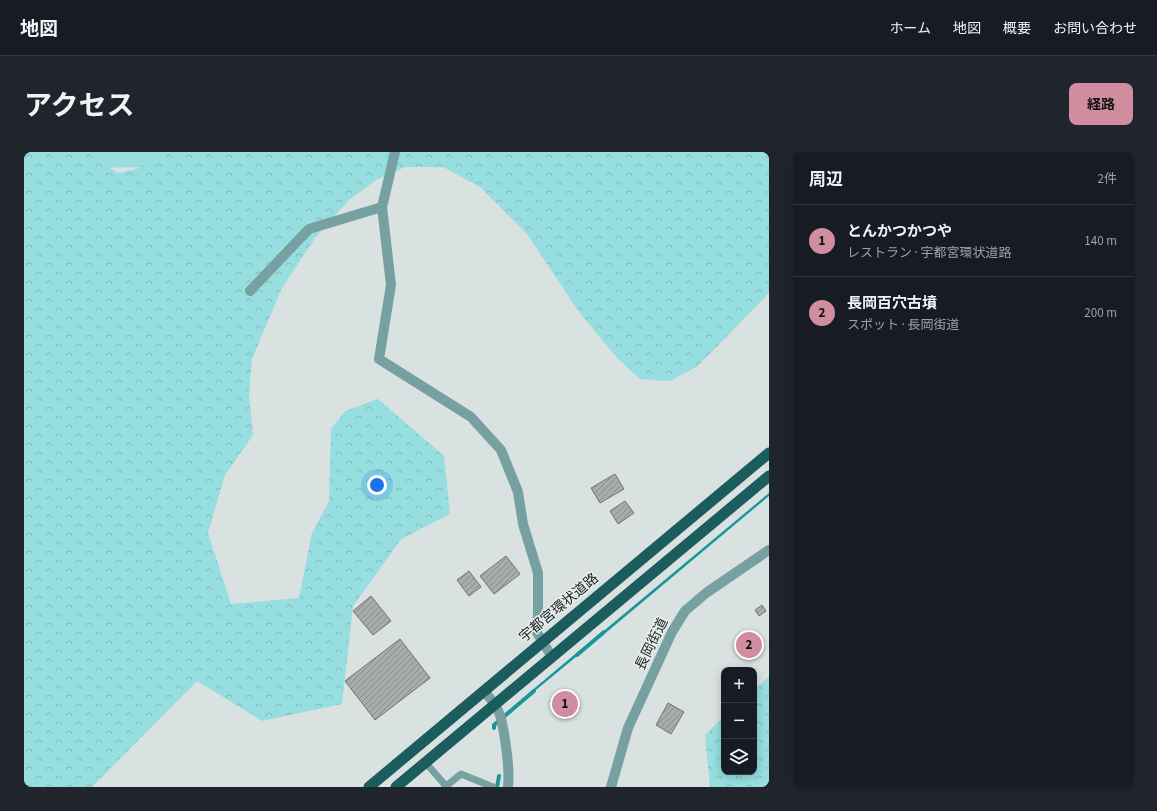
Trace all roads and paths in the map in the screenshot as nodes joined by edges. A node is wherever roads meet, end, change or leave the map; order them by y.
1 (395, 152) edge
2 (382, 207) junction
3 (250, 290) dead end
4 (769, 453) edge
5 (769, 476) edge
6 (769, 550) edge
7 (542, 643) junction
8 (552, 657) junction
9 (484, 691) junction
10 (495, 705) junction
11 (426, 763) junction
12 (445, 786) edge
13 (369, 787) edge
14 (396, 787) edge
15 (494, 787) edge
16 (508, 787) edge
17 (610, 787) edge

1 - 2 street
2 - 3 street
2 - 7 street
4 - 7 highway, 宇都宮環状道路
5 - 8 highway
6 - 17 street, 長岡街道
7 - 8 street
7 - 9 highway, 宇都宮環状道路
8 - 10 highway
9 - 10 street
9 - 13 highway, 宇都宮環状道路
10 - 11 highway
10 - 16 street
11 - 12 lane
11 - 14 highway
12 - 15 lane

